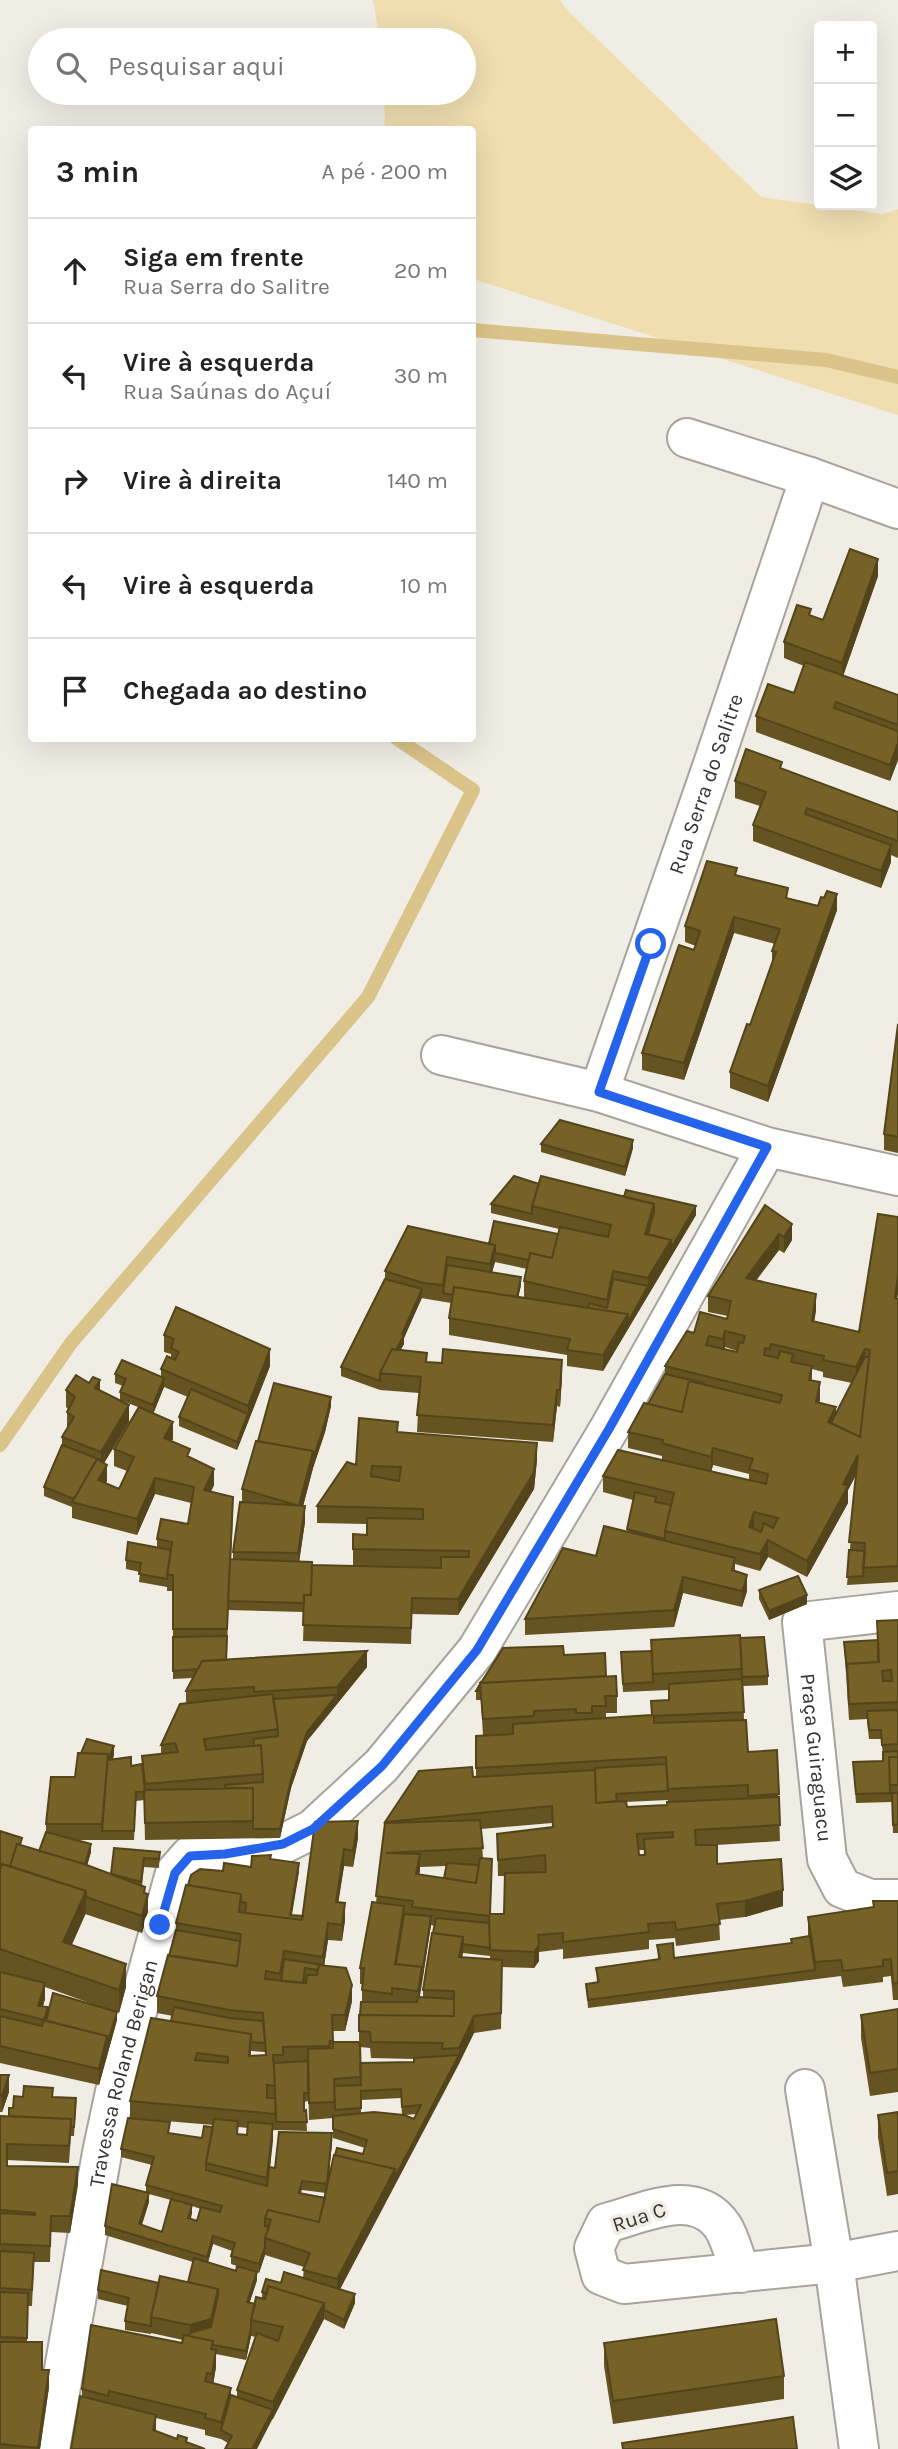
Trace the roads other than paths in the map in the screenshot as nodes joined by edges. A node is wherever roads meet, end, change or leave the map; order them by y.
1 (687, 438) dead end
2 (810, 477) junction
3 (898, 509) edge
4 (441, 1055) dead end
5 (599, 1092) junction
6 (767, 1147) junction
7 (898, 1176) edge
8 (898, 1611) edge
9 (898, 1899) edge
10 (805, 2089) dead end
11 (898, 2251) edge
12 (834, 2263) junction
13 (741, 2273) dead end
14 (50, 2449) edge
15 (859, 2449) edge

1 - 2 street
2 - 3 street
2 - 5 street, Rua Serra do Salitre
4 - 5 street
5 - 6 street
6 - 7 street
6 - 14 street, Travessa Roland Berigan
8 - 9 street, Praça Guiraguacu
10 - 12 street
11 - 12 street
12 - 13 street
12 - 15 street

